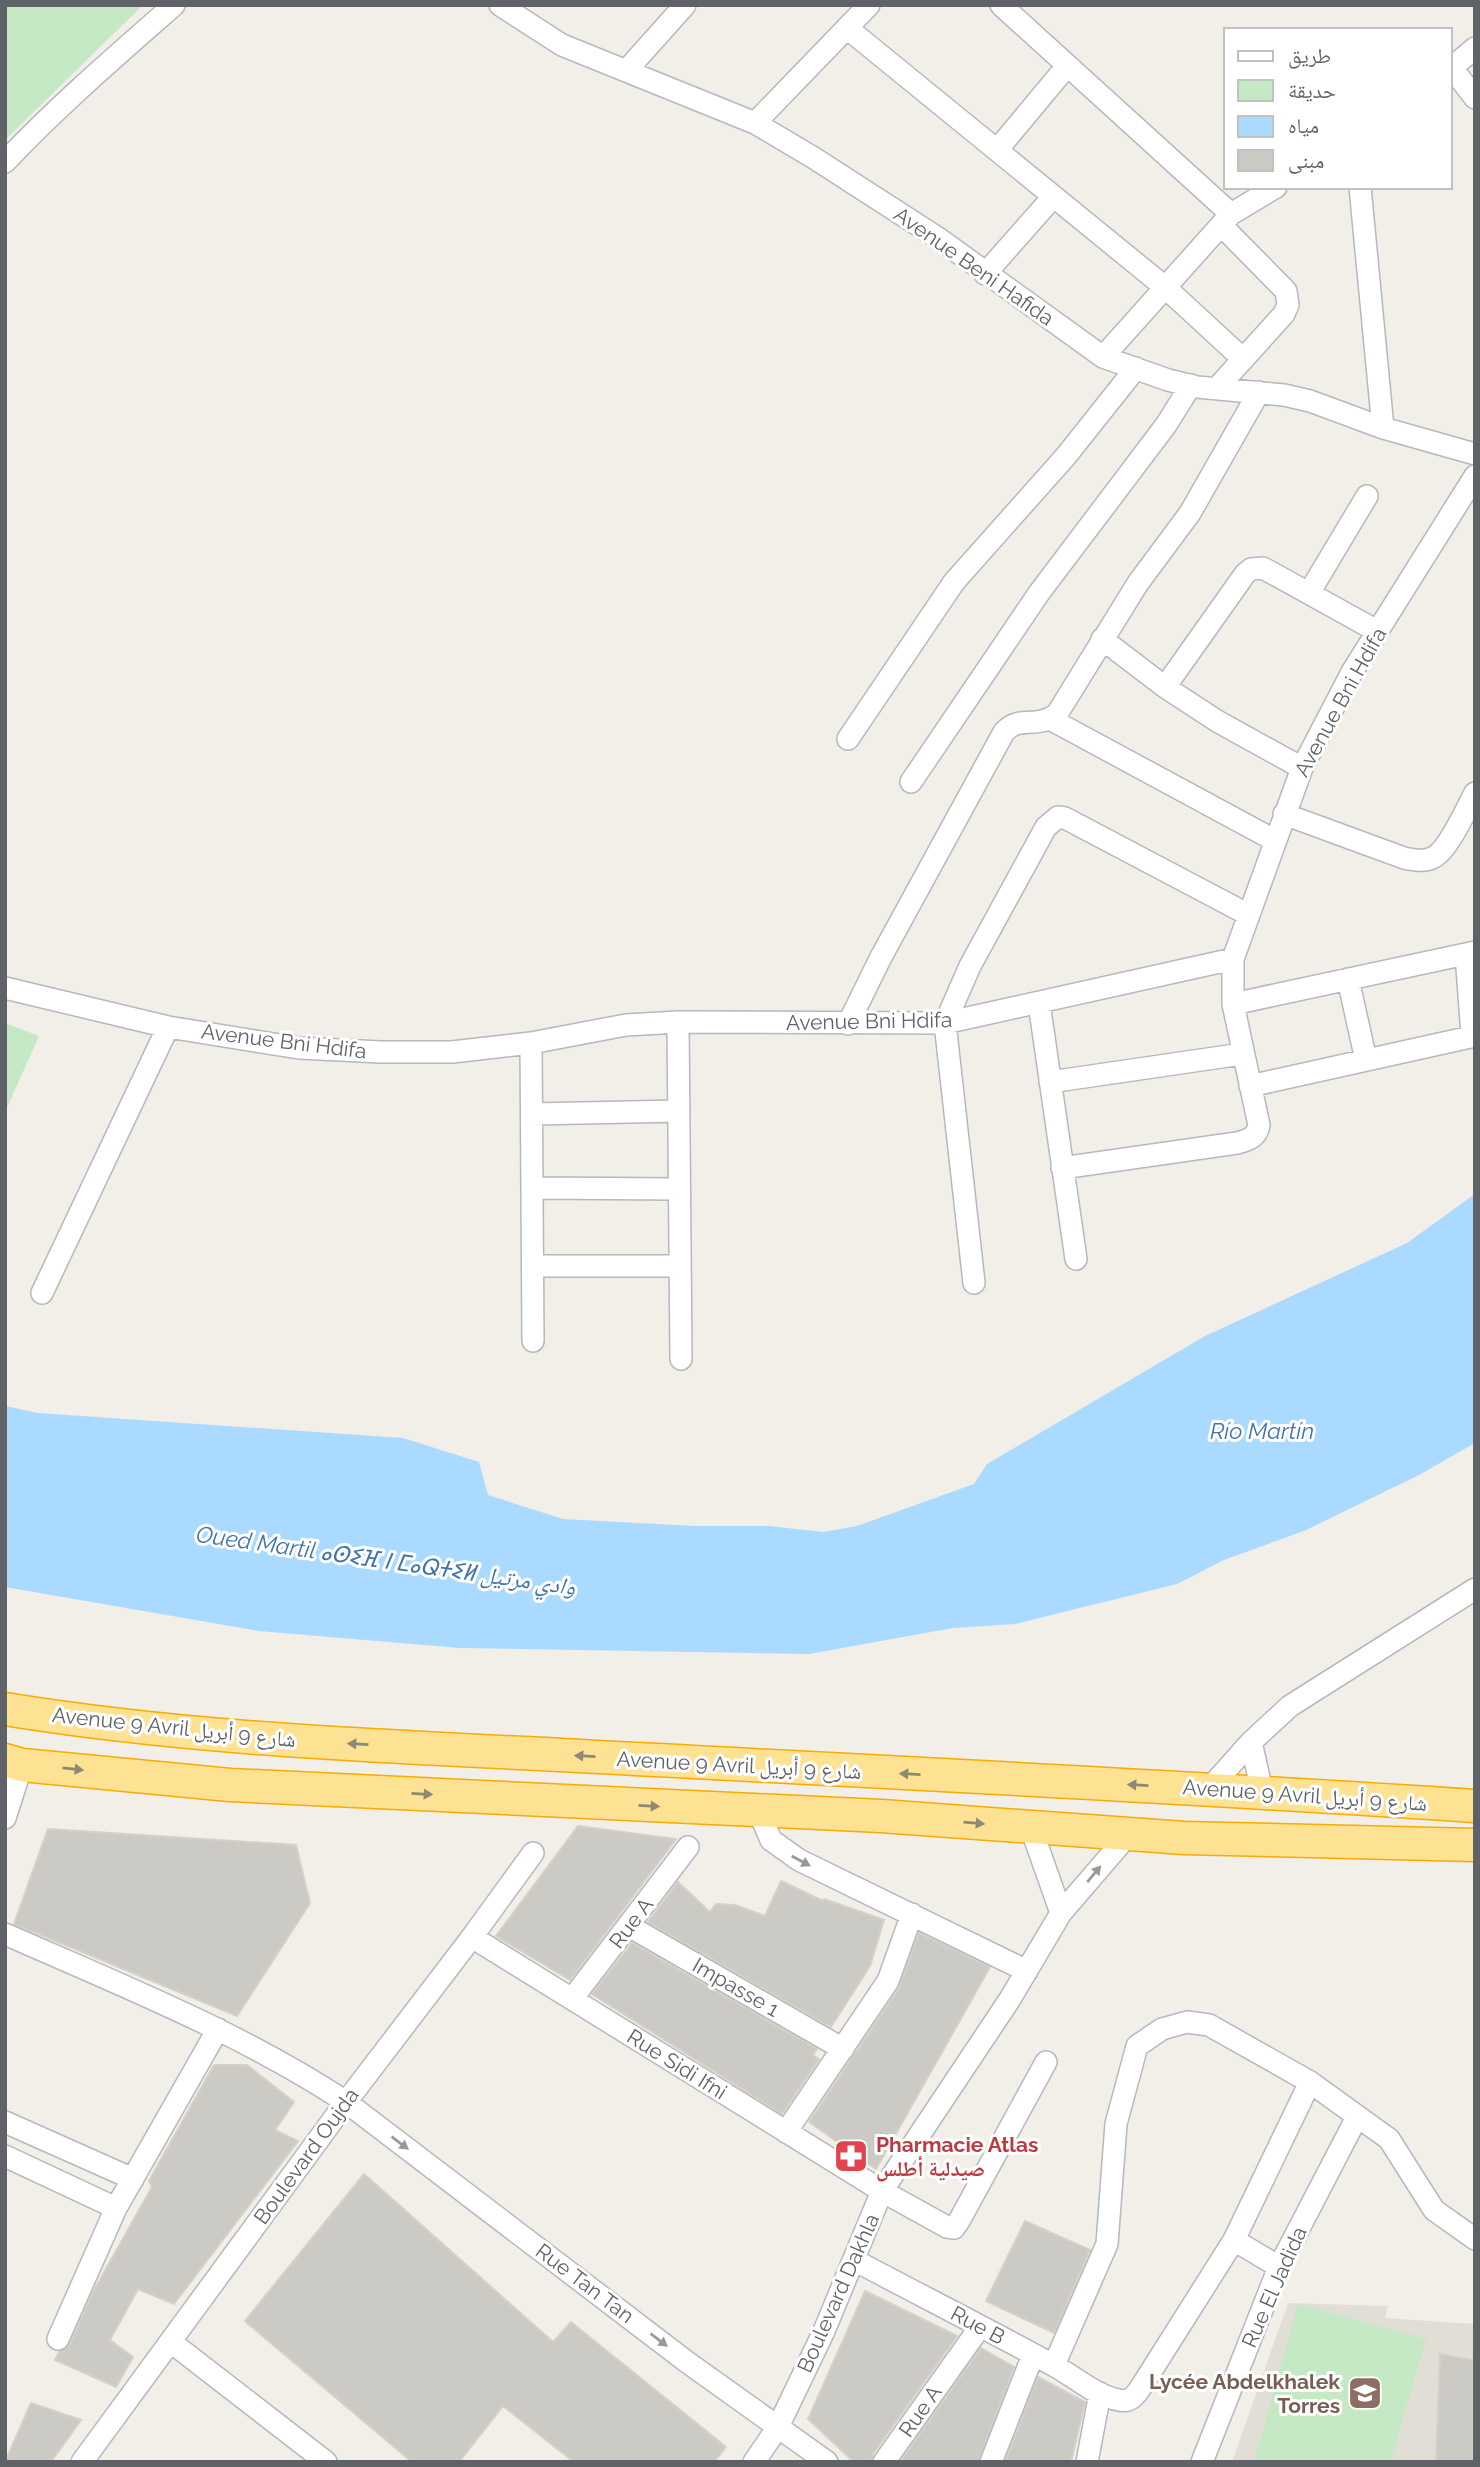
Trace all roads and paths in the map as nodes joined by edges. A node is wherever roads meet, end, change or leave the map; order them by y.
1 (174, 5) edge
2 (500, 5) edge
3 (685, 5) edge
4 (869, 5) edge
5 (1001, 5) edge
6 (847, 28) junction
7 (1475, 48) edge
8 (1067, 66) junction
9 (1452, 67) edge
10 (1452, 69) edge
11 (626, 71) junction
12 (1475, 97) edge
13 (755, 123) junction
14 (997, 150) junction
15 (5, 162) edge
16 (1273, 189) edge
17 (1360, 189) edge
18 (1053, 197) junction
19 (1226, 220) junction
20 (985, 274) junction
21 (1166, 288) junction
22 (1103, 357) junction
23 (1243, 359) junction
24 (1136, 369) junction
25 (1191, 385) junction
26 (1217, 388) junction
27 (1259, 392) junction
28 (1383, 428) junction
29 (1475, 454) edge
30 (1475, 476) edge
31 (1367, 496) dead end
32 (1309, 593) junction
33 (1377, 631) junction
34 (1102, 639) junction
35 (1165, 687) junction
36 (1050, 719) junction
37 (848, 739) dead end
38 (1301, 768) junction
39 (911, 782) dead end
40 (1475, 793) edge
41 (1284, 814) junction
42 (1274, 840) junction
43 (1247, 914) junction
44 (1470, 953) edge
45 (1233, 959) junction
46 (1348, 979) junction
47 (5, 988) edge
48 (1039, 1003) junction
49 (1233, 1004) junction
50 (678, 1022) junction
51 (945, 1023) junction
52 (848, 1024) junction
53 (168, 1027) junction
54 (1473, 1036) edge
55 (531, 1042) junction
56 (1242, 1054) junction
57 (1366, 1060) junction
58 (1050, 1082) junction
59 (1250, 1086) junction
60 (679, 1111) junction
61 (532, 1114) junction
62 (1062, 1168) junction
63 (532, 1188) junction
64 (680, 1189) junction
65 (1076, 1259) dead end
66 (533, 1266) junction
67 (680, 1266) junction
68 (974, 1283) dead end
69 (42, 1293) dead end
70 (533, 1341) dead end
71 (681, 1359) dead end
72 (1475, 1589) edge
73 (5, 1709) edge
74 (1251, 1742) junction
75 (14, 1762) edge
76 (1209, 1788) junction
77 (1262, 1791) junction
78 (1475, 1806) edge
79 (759, 1811) junction
80 (5, 1818) edge
81 (1031, 1828) junction
82 (1128, 1835) junction
83 (1475, 1845) edge
84 (688, 1846) dead end
85 (533, 1853) dead end
86 (1061, 1913) junction
87 (912, 1914) junction
88 (629, 1926) junction
89 (5, 1934) edge
90 (472, 1937) junction
91 (1027, 1971) junction
92 (572, 1998) junction
93 (218, 2029) junction
94 (844, 2049) junction
95 (1046, 2062) dead end
96 (1310, 2082) junction
97 (346, 2102) junction
98 (1357, 2117) junction
99 (5, 2122) edge
100 (786, 2132) junction
101 (5, 2156) edge
102 (133, 2179) junction
103 (882, 2191) junction
104 (116, 2208) junction
105 (1475, 2239) edge
106 (1234, 2240) junction
107 (854, 2260) junction
108 (1279, 2267) junction
109 (980, 2327) junction
110 (58, 2339) dead end
111 (171, 2343) junction
112 (1033, 2355) junction
113 (1054, 2365) junction
114 (1100, 2393) junction
115 (778, 2427) junction
116 (82, 2462) edge
117 (326, 2462) edge
118 (754, 2462) edge
119 (827, 2462) edge
120 (884, 2462) edge
121 (991, 2462) edge
122 (1087, 2462) edge
123 (1202, 2462) edge

1 - 15 street
2 - 11 street, Avenue Beni Hafida
3 - 11 street
4 - 6 street
5 - 8 street
6 - 13 street
6 - 14 street
7 - 9 street
8 - 14 street
8 - 19 street
10 - 12 street
11 - 13 street, Avenue Beni Hafida
13 - 20 street, Avenue Beni Hafida
14 - 18 street
16 - 19 street
17 - 28 street
18 - 20 street
18 - 21 street
19 - 21 street
19 - 23 street
20 - 22 street, Avenue Beni Hafida
21 - 22 street
21 - 23 street
22 - 24 street, Avenue Beni Hafida
23 - 26 street
24 - 25 street, Avenue Beni Hafida
24 - 37 street
25 - 26 street, Avenue Beni Hafida
25 - 39 street
26 - 27 street, Avenue Beni Hafida
27 - 28 street, Avenue Beni Hafida
27 - 34 street
28 - 29 street, Avenue Beni Hafida
30 - 33 street, Avenue Bni Hdifa
31 - 32 street
32 - 33 street
32 - 35 street
33 - 38 street, Avenue Bni Hdifa
34 - 35 street
34 - 36 street
35 - 38 street
36 - 42 street
36 - 52 street
38 - 41 street, Avenue Bni Hdifa
40 - 41 street
41 - 42 street, Avenue Bni Hdifa
42 - 43 street, Avenue Bni Hdifa
43 - 45 street, Avenue Bni Hdifa
43 - 51 street
44 - 46 street
44 - 54 street
45 - 48 street, Avenue Bni Hdifa
45 - 49 street
46 - 49 street
46 - 57 street
47 - 53 street, Avenue Bni Hdifa
48 - 51 street, Avenue Bni Hdifa
48 - 58 street
49 - 56 street
50 - 52 street, Avenue Bni Hdifa
50 - 55 street, Avenue Bni Hdifa
50 - 60 street
51 - 52 street, Avenue Bni Hdifa
51 - 68 street
53 - 55 street, Avenue Bni Hdifa
53 - 69 street
54 - 57 street
55 - 61 street
56 - 58 street
56 - 59 street
57 - 59 street
58 - 62 street
59 - 62 street
60 - 61 street
60 - 64 street
61 - 63 street
62 - 65 street
63 - 64 street
63 - 66 street
64 - 67 street
66 - 67 street
66 - 70 street
67 - 71 street
72 - 74 street
76 -> 73 highway, Avenue 9 Avril شارع 9 أبريل
74 - 76 street
74 - 77 street
75 -> 79 highway, Avenue 9 Avril شارع 9 أبريل
75 - 80 street
76 - 77 highway, Avenue 9 Avril شارع 9 أبريل
77 - 78 highway, Avenue 9 Avril شارع 9 أبريل
79 -> 81 highway, Avenue 9 Avril شارع 9 أبريل
79 -> 87 street
81 - 82 highway, Avenue 9 Avril شارع 9 أبريل
81 - 86 street
82 - 83 highway, Avenue 9 Avril شارع 9 أبريل
86 -> 82 street, Boulevard Dakhla
84 - 88 street, Rue A
85 - 90 street, Boulevard Oujda
86 - 91 street, Boulevard Dakhla
87 - 91 street
87 - 94 street
88 - 92 street, Rue A
88 - 94 street, Impasse 1
89 - 93 street, Rue Tan Tan
90 - 92 street, Rue Sidi Ifni
90 - 97 street, Boulevard Oujda
91 - 103 street, Boulevard Dakhla
92 - 100 street, Rue Sidi Ifni
93 - 97 street, Rue Tan Tan
93 - 102 street
94 - 100 street
95 - 103 street, Rue Sidi Ifni
96 - 98 street
96 - 106 street
96 - 113 street
97 - 111 street, Boulevard Oujda
97 -> 115 street, Rue Tan Tan
98 - 105 street
98 - 108 street, Rue El Jadida
99 - 102 street
100 - 103 street, Rue Sidi Ifni
101 - 104 street
102 - 104 street
103 - 107 street, Boulevard Dakhla
104 - 110 street
106 - 108 street
106 - 114 street
107 - 109 street, Rue B
107 - 115 street, Boulevard Dakhla
108 - 123 street, Rue El Jadida
109 - 112 street, Rue B
109 - 120 street, Rue A
111 - 116 street, Boulevard Oujda
111 - 117 street
112 - 113 street, Rue B
112 - 121 street
113 - 114 street, Rue B
114 - 122 street
115 - 118 street, Boulevard Dakhla
115 - 119 street, Rue Tan Tan

